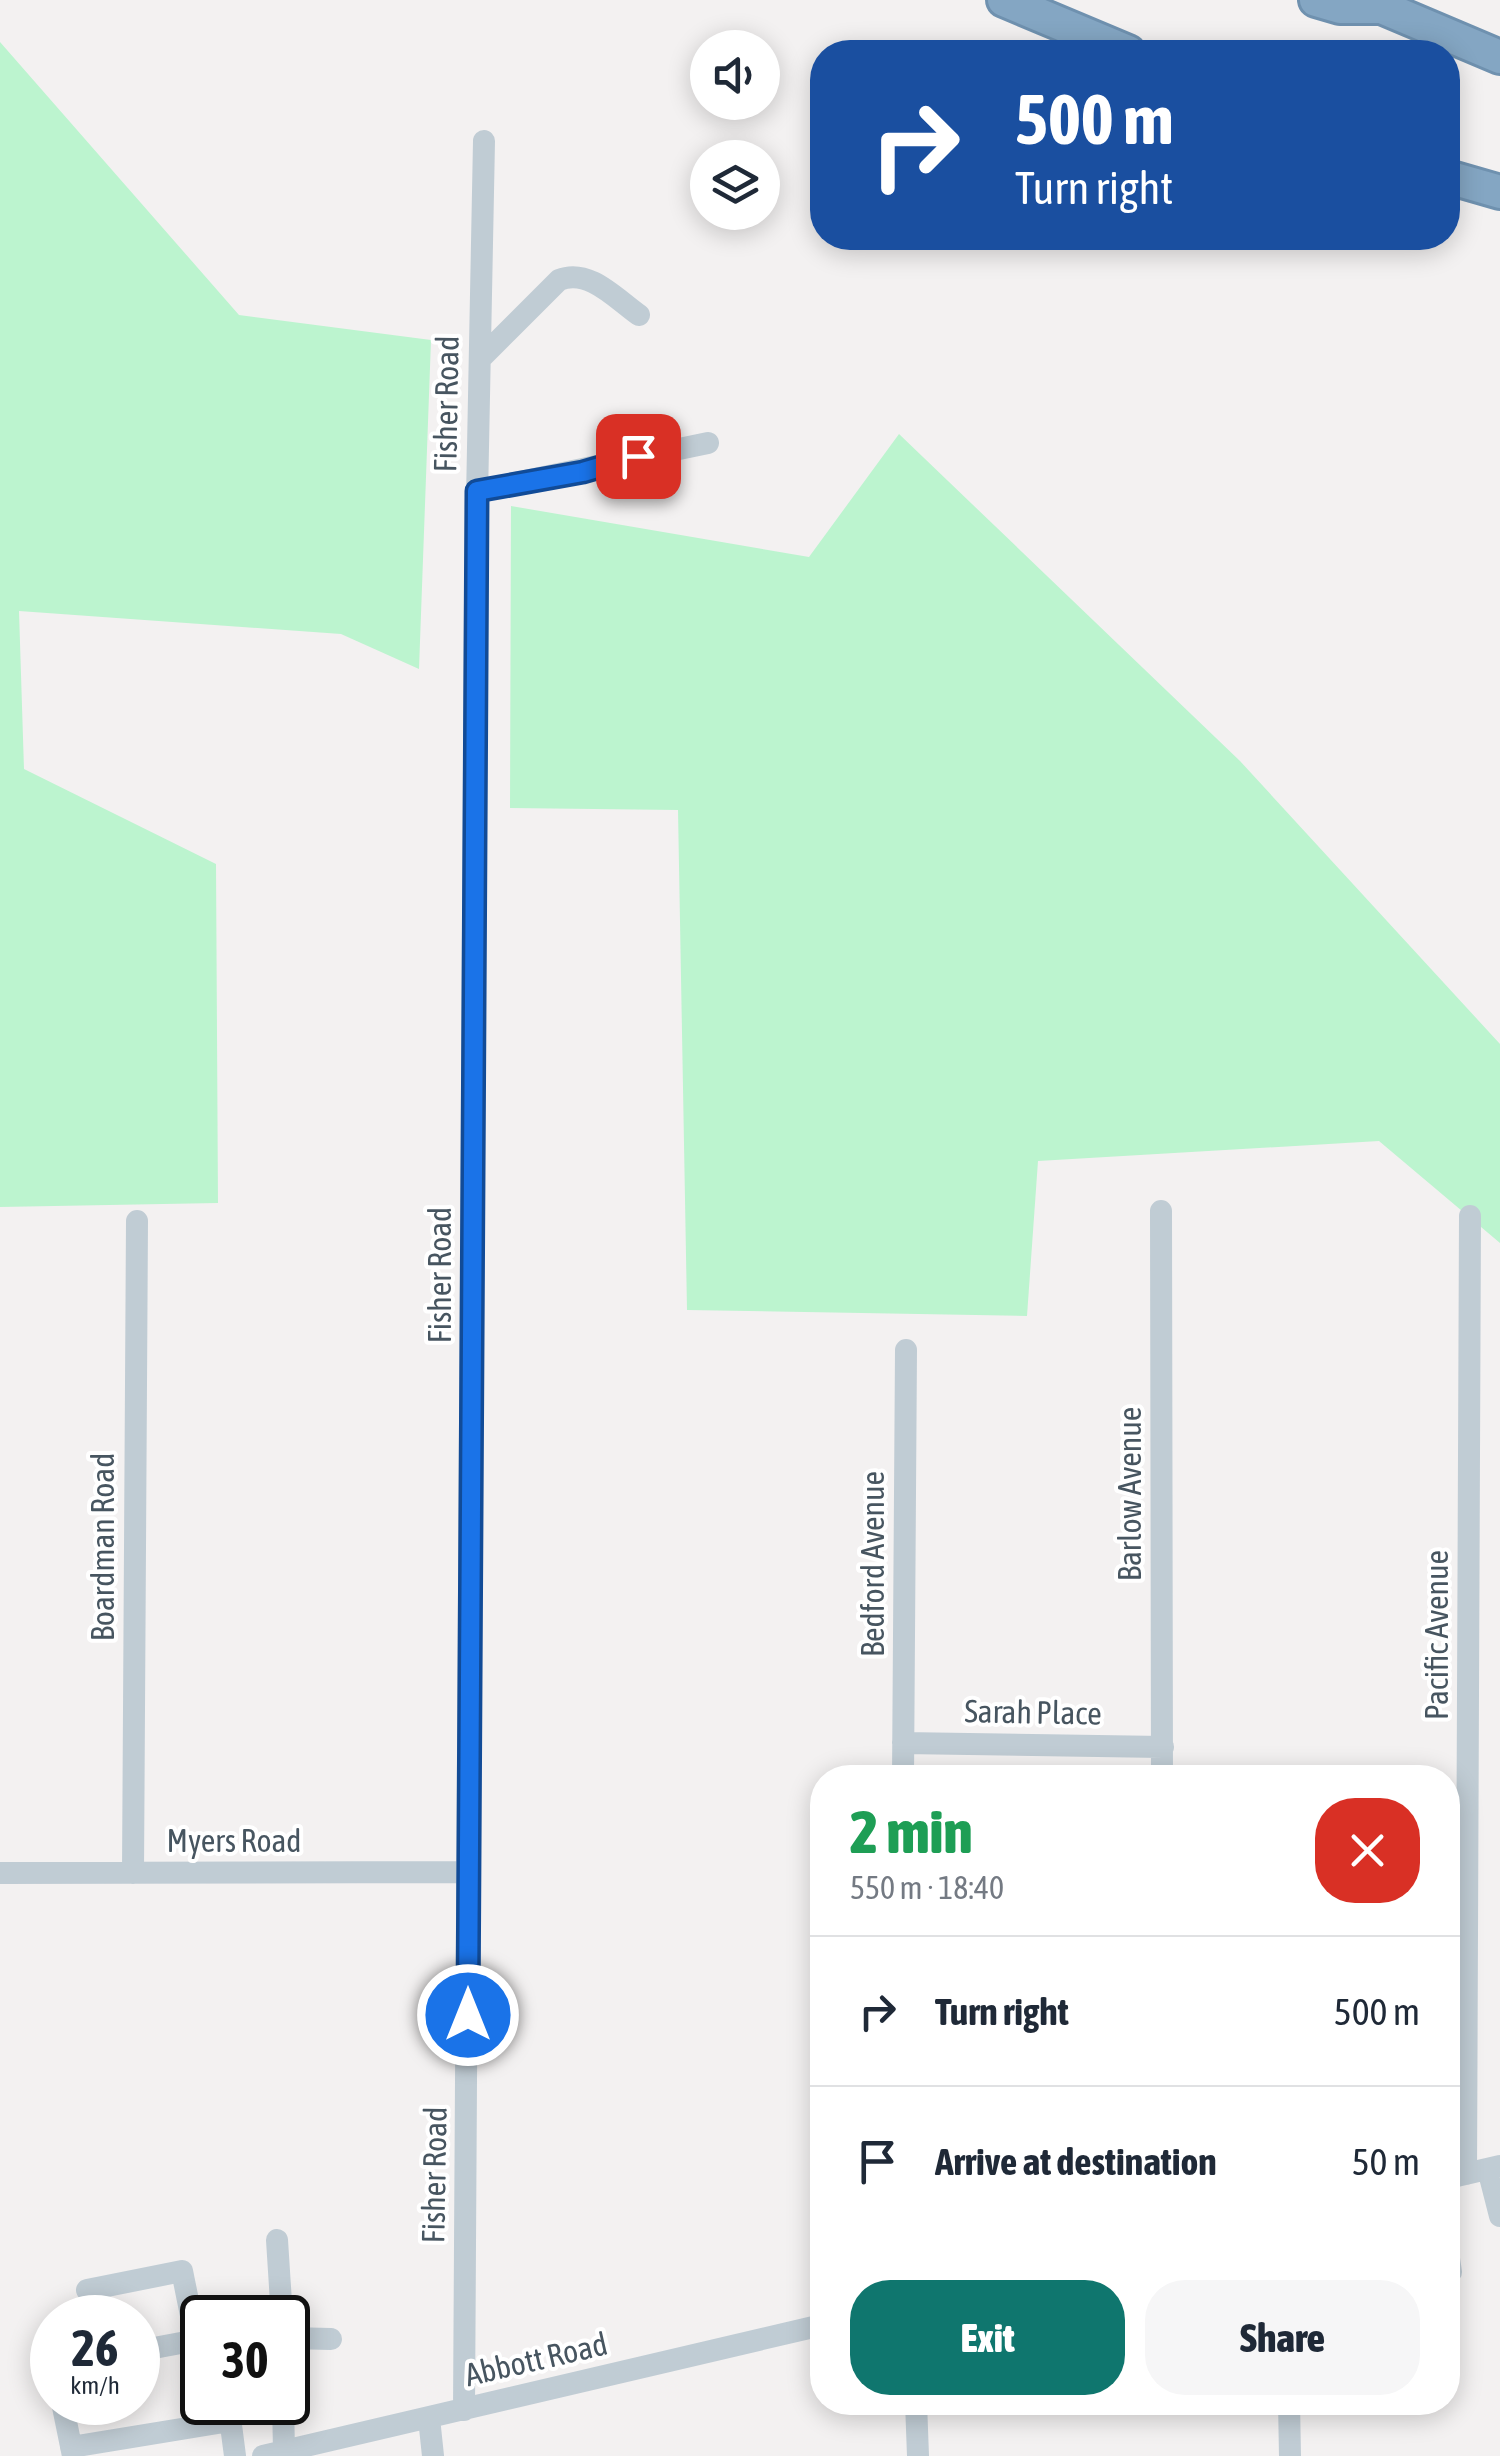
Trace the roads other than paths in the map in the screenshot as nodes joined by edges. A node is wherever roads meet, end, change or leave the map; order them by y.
1 (1004, 0) edge
2 (1316, 0) edge
3 (1375, 3) edge
4 (1099, 40) edge
5 (1500, 56) edge
6 (484, 140) dead end
7 (1460, 180) edge
8 (1500, 192) edge
9 (640, 315) dead end
10 (480, 359) junction
11 (708, 442) dead end
12 (477, 491) junction
13 (1161, 1211) dead end
14 (1470, 1216) dead end
15 (137, 1221) dead end
16 (906, 1350) dead end
17 (903, 1743) junction
18 (1162, 1746) junction
19 (903, 1765) edge
20 (1162, 1765) edge
21 (469, 1872) junction
22 (0, 1873) edge
23 (132, 1873) junction
24 (1475, 2172) edge
25 (1500, 2216) edge
26 (278, 2240) dead end
27 (87, 2290) dead end
28 (188, 2295) edge
29 (281, 2295) edge
30 (810, 2327) edge
31 (310, 2339) edge
32 (331, 2339) dead end
33 (464, 2410) junction
34 (916, 2415) edge
35 (1288, 2415) edge
36 (429, 2418) junction
37 (180, 2424) edge
38 (67, 2425) edge
39 (231, 2425) edge
40 (280, 2425) edge
41 (72, 2451) edge
42 (274, 2454) edge
43 (235, 2456) edge
44 (433, 2456) edge
45 (918, 2456) edge
46 (1290, 2456) edge

1 - 4 highway
2 - 3 highway
3 - 5 highway
6 - 10 street, Fisher Road
7 - 8 highway
9 - 10 street
10 - 12 street, Fisher Road
11 - 12 street
12 - 21 street, Fisher Road
13 - 18 street, Barlow Avenue
14 - 24 street, Pacific Avenue
15 - 23 street, Boardman Road
16 - 17 street, Bedford Avenue
17 - 18 street, Sarah Place
17 - 19 street, Bedford Avenue
18 - 20 street, Barlow Avenue
21 - 23 street, Myers Road
21 - 33 street, Fisher Road
22 - 23 street, Myers Road
24 - 25 street, Pacific Avenue
26 - 29 street
27 - 28 street
30 - 33 street, Abbott Road
31 - 32 street
33 - 36 street, Abbott Road
34 - 45 street
35 - 46 street
36 - 42 street, Abbott Road
36 - 44 street
37 - 41 street
38 - 41 street
39 - 43 street
40 - 42 street

